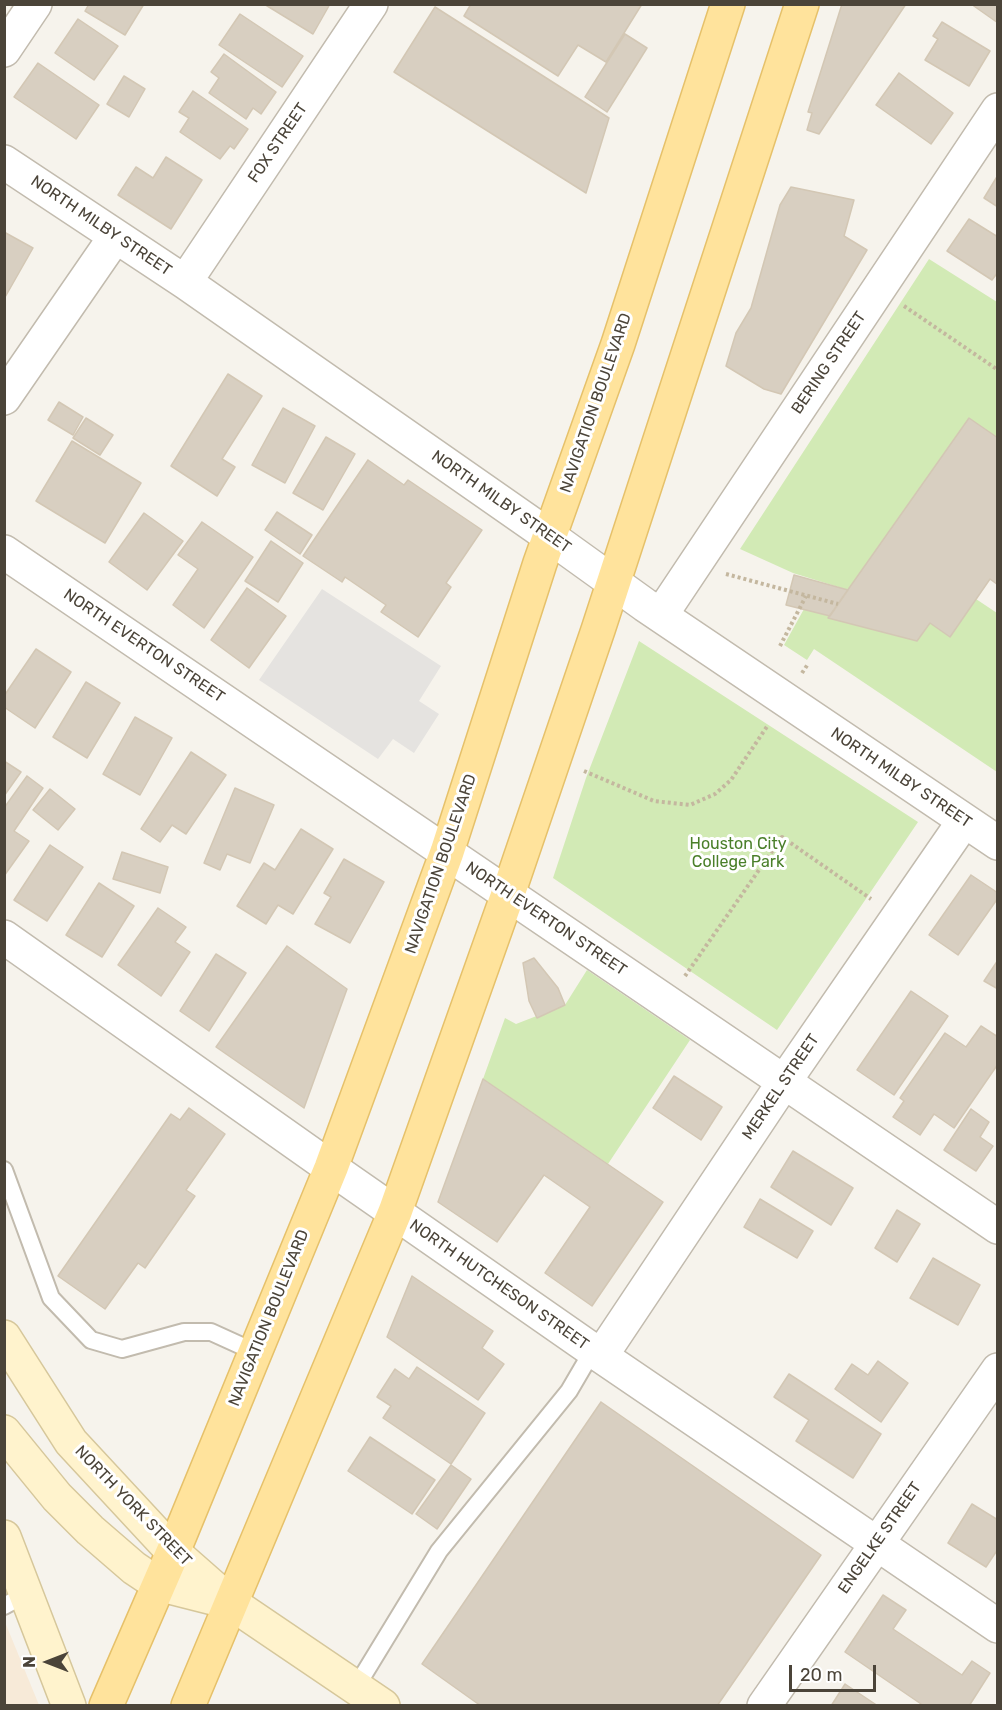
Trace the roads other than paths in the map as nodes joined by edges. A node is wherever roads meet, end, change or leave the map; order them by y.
1 (35, 4) edge
2 (371, 4) edge
3 (728, 4) edge
4 (802, 4) edge
5 (4, 50) edge
6 (998, 111) edge
7 (4, 162) edge
8 (115, 237) junction
9 (185, 282) junction
10 (4, 398) edge
11 (549, 536) junction
12 (4, 552) edge
13 (614, 583) junction
14 (661, 615) junction
15 (964, 820) junction
16 (998, 843) edge
17 (447, 852) junction
18 (508, 894) junction
19 (4, 937) edge
20 (784, 1082) junction
21 (331, 1168) junction
22 (4, 1170) edge
23 (395, 1212) junction
24 (998, 1227) edge
25 (4, 1337) edge
26 (4, 1349) edge
27 (255, 1352) junction
28 (597, 1353) junction
29 (998, 1370) edge
30 (33, 1382) junction
31 (4, 1432) edge
32 (4, 1537) edge
33 (876, 1543) junction
34 (173, 1552) junction
35 (158, 1584) junction
36 (15, 1600) edge
37 (231, 1603) junction
38 (998, 1626) edge
39 (356, 1687) junction
40 (69, 1706) edge
41 (106, 1706) edge
42 (188, 1706) edge
43 (383, 1706) edge
44 (764, 1706) edge

1 - 5 street
2 - 9 street, FOX STREET
3 - 11 main road, NAVIGATION BOULEVARD
4 - 13 main road
6 - 14 street, BERING STREET
7 - 8 street, NORTH MILBY STREET
8 - 9 street, NORTH MILBY STREET
8 - 10 street
9 - 11 street, NORTH MILBY STREET
11 - 13 street, NORTH MILBY STREET
11 - 17 main road, NAVIGATION BOULEVARD
12 - 17 street, NORTH EVERTON STREET
13 - 14 street, NORTH MILBY STREET
13 - 18 main road
14 - 15 street, NORTH MILBY STREET
15 - 16 street, NORTH MILBY STREET
15 - 20 street, MERKEL STREET
17 - 18 street, NORTH EVERTON STREET
17 - 21 main road, NAVIGATION BOULEVARD
18 - 20 street, NORTH EVERTON STREET
18 - 23 main road
19 - 21 street, NORTH HUTCHESON STREET
20 - 24 street, NORTH EVERTON STREET
20 - 28 street, MERKEL STREET
21 - 23 street, NORTH HUTCHESON STREET
21 - 27 main road, NAVIGATION BOULEVARD
22 - 27 lane
23 - 28 street, NORTH HUTCHESON STREET
23 - 37 main road
25 - 30 main road, NORTH YORK STREET
26 - 30 main road
27 - 34 main road, NAVIGATION BOULEVARD
28 - 33 street, NORTH HUTCHESON STREET
28 - 39 lane
29 - 33 street, ENGELKE STREET
30 - 34 main road, NORTH YORK STREET
31 - 35 main road
32 - 36 main road
33 - 38 street, NORTH HUTCHESON STREET
33 - 44 street, ENGELKE STREET
34 - 35 main road, NAVIGATION BOULEVARD
34 - 37 main road, NORTH YORK STREET
35 - 37 main road
35 - 41 main road, NAVIGATION BOULEVARD
36 - 40 main road
37 - 39 main road, NORTH YORK STREET
37 - 42 main road
39 - 43 main road, NORTH YORK STREET

